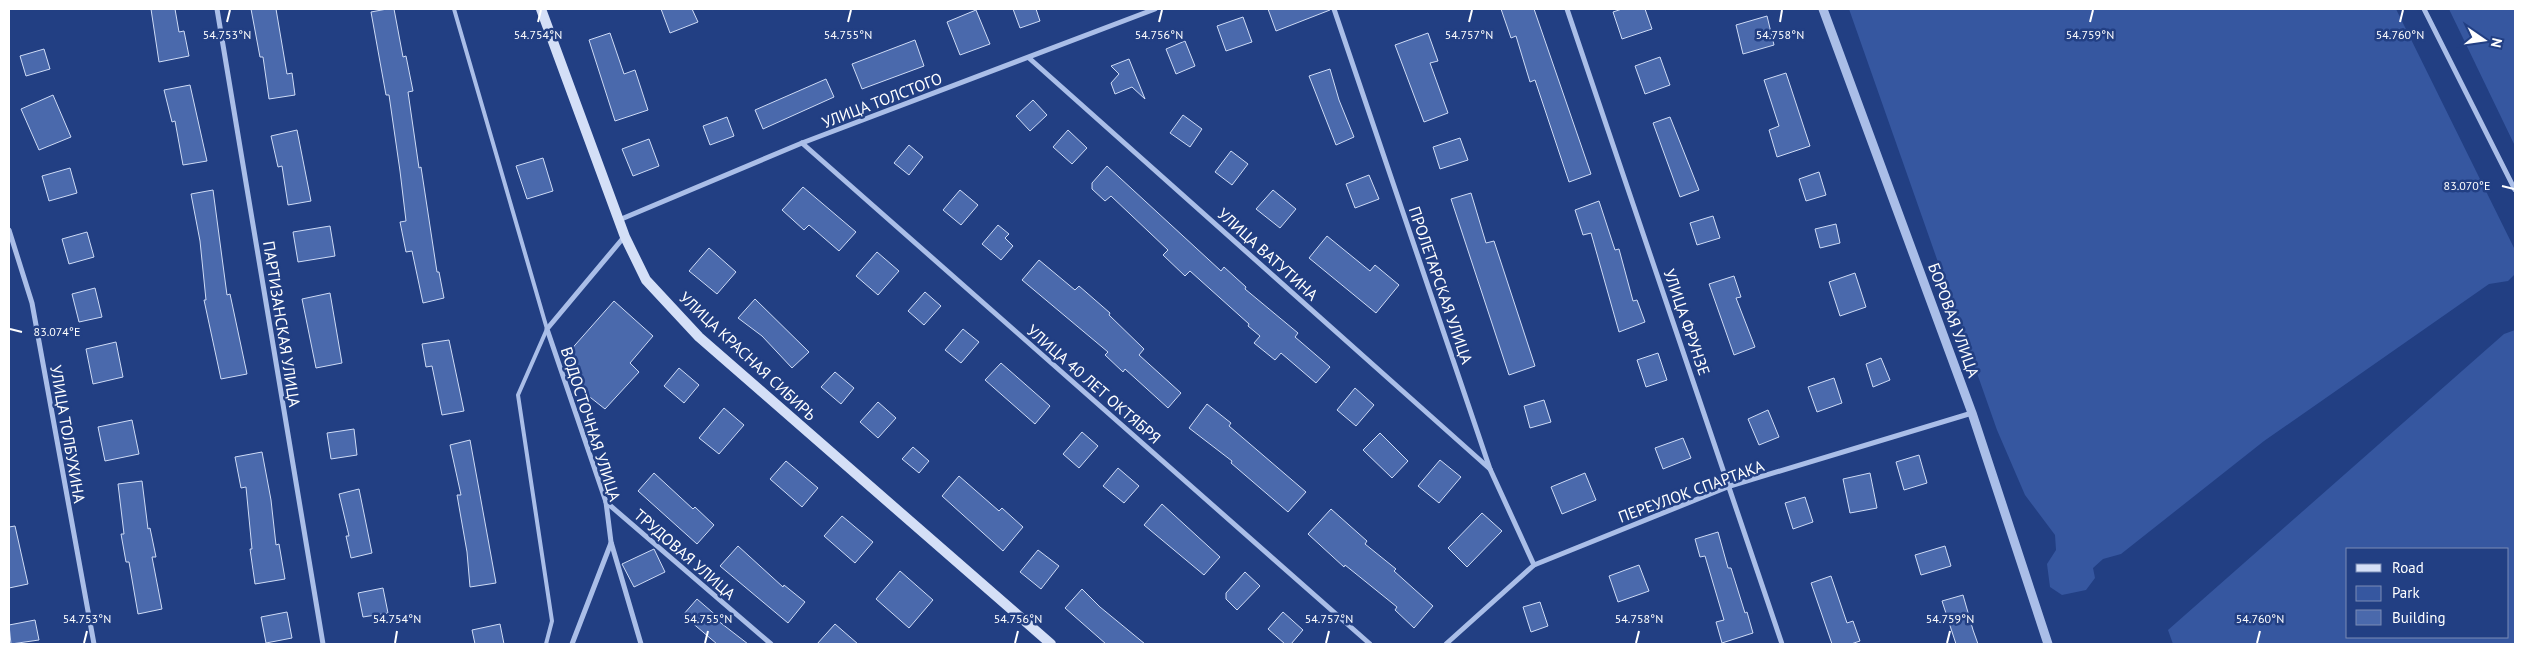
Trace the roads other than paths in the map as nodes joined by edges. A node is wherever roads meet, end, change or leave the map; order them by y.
1 (217, 9) edge
2 (454, 9) edge
3 (541, 9) edge
4 (1155, 9) edge
5 (1334, 9) edge
6 (1567, 9) edge
7 (1823, 9) edge
8 (2424, 9) edge
9 (1029, 58) junction
10 (802, 143) junction
11 (2515, 190) edge
12 (619, 220) junction
13 (9, 230) edge
14 (625, 236) junction
15 (547, 329) junction
16 (1972, 413) junction
17 (1490, 469) junction
18 (1730, 486) junction
19 (606, 502) junction
20 (611, 542) junction
21 (1534, 565) junction
22 (94, 644) edge
23 (323, 644) edge
24 (546, 644) edge
25 (572, 644) edge
26 (641, 644) edge
27 (771, 644) edge
28 (1051, 644) edge
29 (1370, 644) edge
30 (1446, 644) edge
31 (1782, 644) edge
32 (2048, 644) edge

1 - 23 street, ПАРТИЗАНСКАЯ УЛИЦА
2 - 15 lane
3 - 12 main road, УЛИЦА КРАСНАЯ СИБИРЬ
4 - 9 street, УЛИЦА ТОЛСТОГО
5 - 17 street, ПРОЛЕТАРСКАЯ УЛИЦА
6 - 18 street, УЛИЦА ФРУНЗЕ
7 - 16 street, БОРОВАЯ УЛИЦА
8 - 11 street
9 - 10 street, УЛИЦА ТОЛСТОГО
9 - 17 street, УЛИЦА ВАТУТИНА
10 - 12 street, УЛИЦА ТОЛСТОГО
10 - 29 street, УЛИЦА 40 ЛЕТ ОКТЯБРЯ
12 - 14 main road, УЛИЦА КРАСНАЯ СИБИРЬ
13 - 22 street, УЛИЦА ТОЛБУХИНА
14 - 15 street, ВОДОСТОЧНАЯ УЛИЦА
14 - 28 main road, УЛИЦА КРАСНАЯ СИБИРЬ
15 - 19 street, ВОДОСТОЧНАЯ УЛИЦА
15 - 24 lane
16 - 18 street, ПЕРЕУЛОК СПАРТАКА
16 - 32 street, БОРОВАЯ УЛИЦА
17 - 21 street, ПРОЛЕТАРСКАЯ УЛИЦА
18 - 21 street, ПЕРЕУЛОК СПАРТАКА
18 - 31 street, УЛИЦА ФРУНЗЕ
19 - 20 street, ВОДОСТОЧНАЯ УЛИЦА
19 - 27 street, ТРУДОВАЯ УЛИЦА
20 - 25 street
20 - 26 street, ВОДОСТОЧНАЯ УЛИЦА
21 - 30 street, ПЕРЕУЛОК СПАРТАКА

